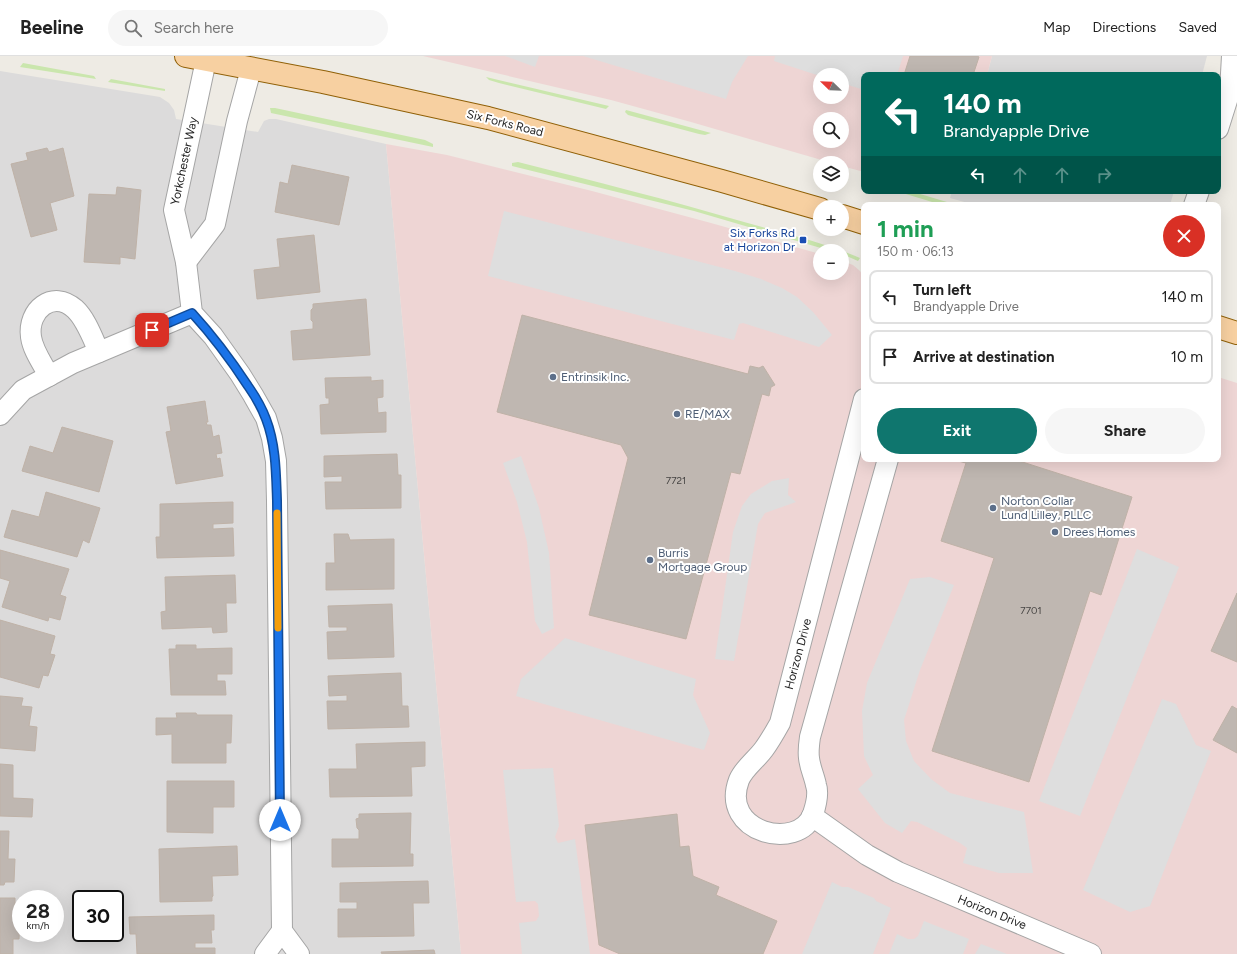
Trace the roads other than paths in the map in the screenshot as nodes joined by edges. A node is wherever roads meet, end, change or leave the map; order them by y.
1 (1232, 56) edge
2 (196, 58) edge
3 (251, 69) junction
4 (1233, 93) edge
5 (1221, 122) edge
6 (813, 207) edge
7 (849, 218) edge
8 (861, 222) edge
9 (186, 262) junction
10 (192, 313) junction
11 (1221, 328) edge
12 (1237, 333) edge
13 (99, 352) junction
14 (49, 376) junction
15 (861, 411) edge
16 (0, 415) edge
17 (887, 462) edge
18 (812, 816) junction
19 (282, 931) junction
20 (265, 954) edge
21 (299, 954) edge
22 (1091, 954) edge

1 - 4 street
2 - 3 main road, Six Forks Road
2 - 9 street, Yorkchester Way
3 - 6 main road, Six Forks Road
3 - 9 street
4 - 5 street
7 - 8 main road
9 - 10 street, Yorkchester Way
10 - 13 street
10 - 19 street
11 - 12 main road
13 - 14 street
13 - 14 street
14 - 16 street
15 - 18 street, Horizon Drive
17 - 18 street
18 - 22 street, Horizon Drive
19 - 20 street
19 - 21 street

